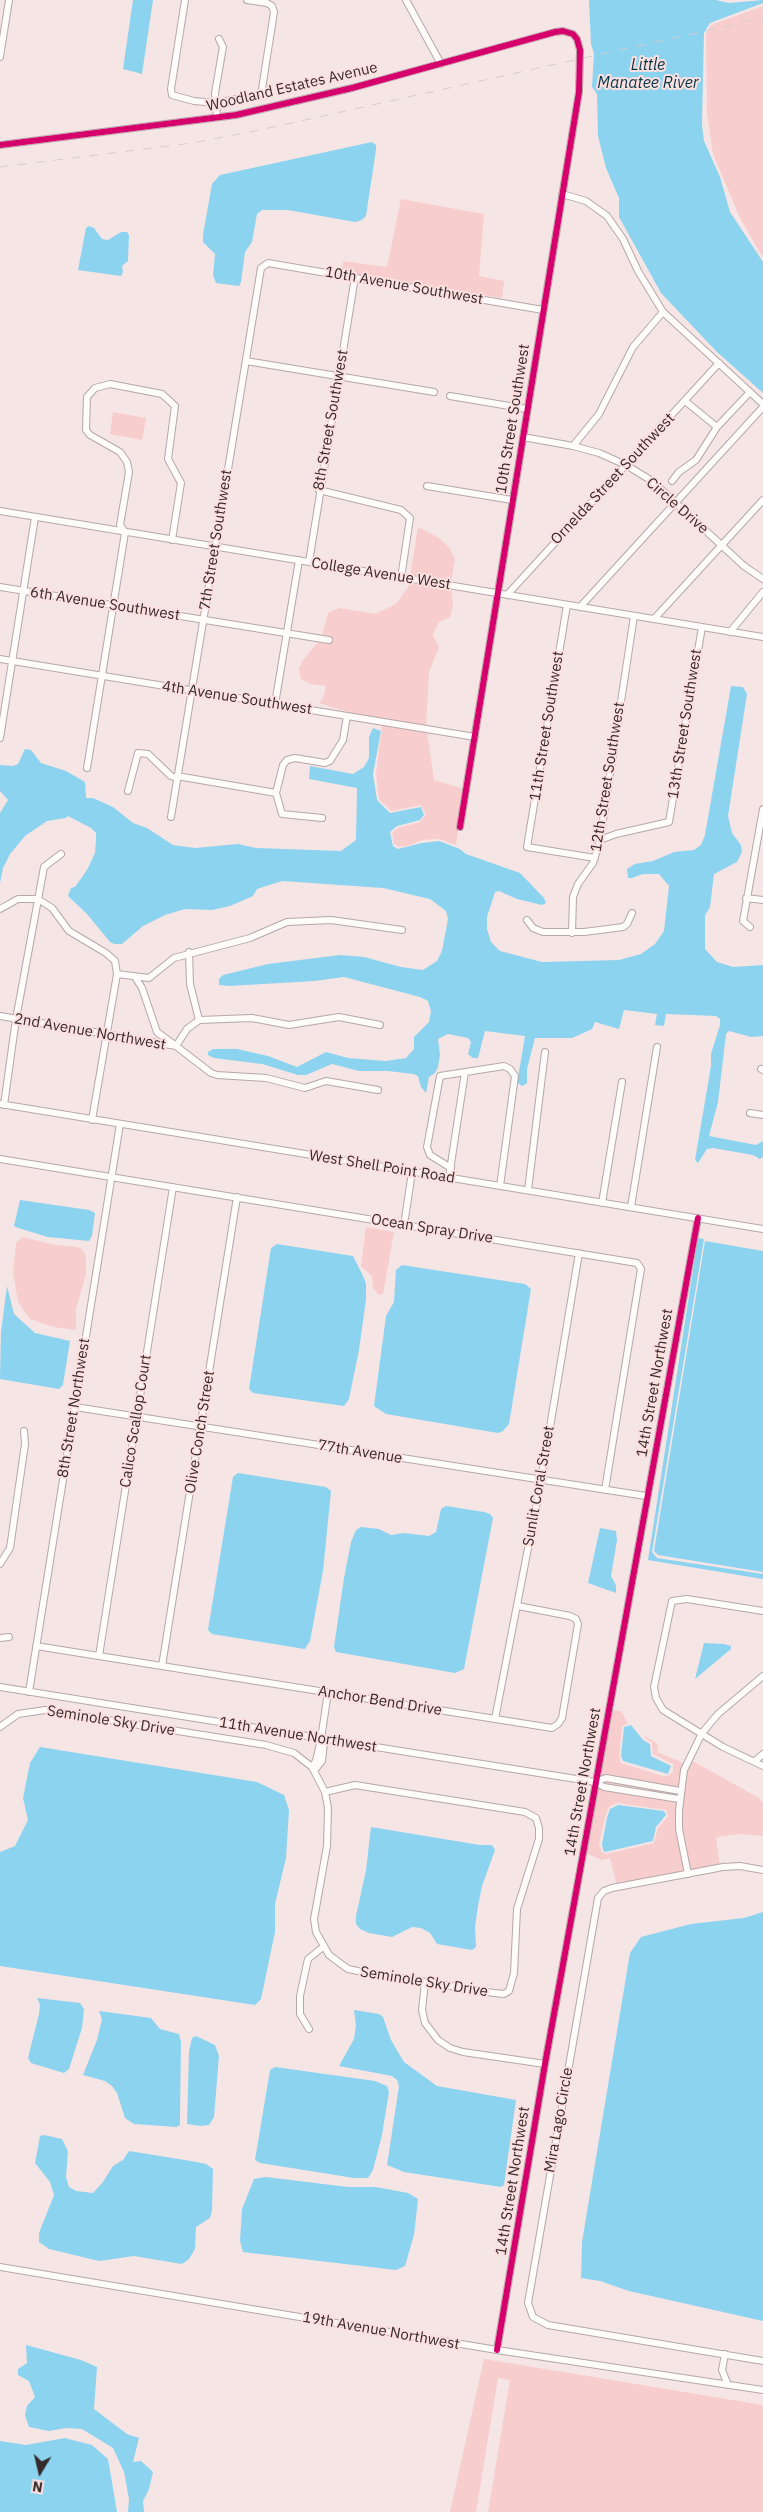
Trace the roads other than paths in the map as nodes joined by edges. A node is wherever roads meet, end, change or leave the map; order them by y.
1 (9, 0) edge
2 (184, 0) edge
3 (247, 0) edge
4 (406, 0) edge
5 (555, 32) joint
6 (219, 39) dead end
7 (0, 57) edge
8 (441, 64) junction
9 (217, 103) junction
10 (220, 117) junction
11 (0, 145) edge
12 (562, 194) junction
13 (264, 264) joint
14 (355, 277) junction
15 (543, 310) junction
16 (663, 312) junction
17 (246, 361) junction
18 (719, 363) junction
19 (339, 375) junction
20 (434, 392) dead end
21 (750, 392) junction
22 (450, 396) dead end
23 (685, 401) junction
24 (763, 405) edge
25 (527, 409) junction
26 (717, 427) junction
27 (523, 437) junction
28 (573, 446) junction
29 (626, 465) junction
30 (672, 481) dead end
31 (427, 486) dead end
32 (319, 490) junction
33 (512, 500) junction
34 (763, 500) edge
35 (676, 502) junction
36 (0, 511) edge
37 (35, 517) junction
38 (125, 532) junction
39 (172, 540) junction
40 (721, 546) junction
41 (215, 547) junction
42 (299, 560) junction
43 (309, 562) junction
44 (401, 578) junction
45 (763, 579) edge
46 (0, 587) edge
47 (24, 591) junction
48 (763, 592) edge
49 (498, 593) junction
50 (507, 595) junction
51 (113, 605) junction
52 (567, 605) junction
53 (580, 607) junction
54 (634, 616) junction
55 (654, 619) junction
56 (203, 620) junction
57 (702, 627) junction
58 (730, 632) junction
59 (287, 633) junction
60 (763, 637) edge
61 (329, 640) dead end
62 (0, 659) edge
63 (12, 661) junction
64 (102, 676) junction
65 (191, 691) junction
66 (276, 704) junction
67 (347, 716) junction
68 (475, 737) junction
69 (0, 738) edge
70 (87, 768) dead end
71 (177, 777) junction
72 (128, 791) dead end
73 (276, 793) junction
74 (763, 809) edge
75 (171, 817) dead end
76 (322, 818) dead end
77 (460, 827) dead end
78 (600, 840) junction
79 (61, 854) dead end
80 (595, 858) junction
81 (746, 898) junction
82 (38, 899) junction
83 (763, 900) edge
84 (0, 909) edge
85 (632, 913) dead end
86 (527, 920) dead end
87 (750, 927) dead end
88 (402, 930) dead end
89 (572, 933) junction
90 (189, 952) junction
91 (118, 974) junction
92 (135, 977) junction
93 (0, 1016) edge
94 (16, 1019) junction
95 (199, 1020) junction
96 (380, 1025) dead end
97 (106, 1034) junction
98 (176, 1046) junction
99 (657, 1047) dead end
100 (545, 1052) dead end
101 (465, 1072) junction
102 (622, 1082) dead end
103 (378, 1090) dead end
104 (2, 1105) edge
105 (750, 1113) dead end
106 (763, 1115) edge
107 (92, 1120) junction
108 (120, 1124) junction
109 (0, 1159) edge
110 (451, 1168) junction
111 (412, 1172) junction
112 (111, 1176) junction
113 (449, 1178) junction
114 (500, 1186) junction
115 (173, 1187) junction
116 (528, 1190) junction
117 (237, 1198) junction
118 (602, 1203) junction
119 (631, 1207) junction
120 (698, 1218) junction
121 (404, 1225) junction
122 (763, 1229) edge
123 (579, 1253) junction
124 (75, 1407) junction
125 (137, 1416) junction
126 (200, 1427) junction
127 (24, 1431) dead end
128 (541, 1481) junction
129 (605, 1490) junction
130 (646, 1496) junction
131 (0, 1564) edge
132 (518, 1606) junction
133 (763, 1611) edge
134 (8, 1637) dead end
135 (0, 1638) edge
136 (36, 1646) junction
137 (99, 1656) junction
138 (162, 1666) junction
139 (763, 1676) edge
140 (0, 1687) edge
141 (29, 1692) junction
142 (328, 1692) junction
143 (495, 1719) junction
144 (0, 1727) edge
145 (702, 1733) junction
146 (321, 1739) junction
147 (318, 1754) junction
148 (763, 1754) edge
149 (304, 1761) junction
150 (755, 1761) junction
151 (763, 1766) edge
152 (313, 1769) junction
153 (595, 1782) junction
154 (680, 1791) junction
155 (325, 1792) junction
156 (679, 1799) junction
157 (763, 1870) edge
158 (688, 1874) junction
159 (322, 1947) junction
160 (424, 1982) junction
161 (308, 2029) dead end
162 (545, 2064) junction
163 (0, 2267) edge
164 (497, 2350) junction
165 (725, 2354) junction
166 (763, 2361) edge
167 (722, 2370) junction
168 (713, 2382) junction
169 (728, 2385) junction
170 (763, 2390) edge

1 - 7 street
2 - 9 street
3 - 9 street
4 - 8 street
5 - 8 street, Woodland Estates Avenue
5 - 12 street, 10th Street Southwest
6 - 9 street
8 - 10 street, Woodland Estates Avenue
9 - 10 street
10 - 11 street, Woodland Estates Avenue
12 - 15 street, 10th Street Southwest
12 - 16 street
13 - 14 street, 10th Avenue Southwest
13 - 17 street, 7th Street Southwest
14 - 15 street, 10th Avenue Southwest
14 - 19 street, 8th Street Southwest
15 - 25 street, 10th Street Southwest
16 - 18 street
16 - 28 street
17 - 19 street
17 - 41 street, 7th Street Southwest
18 - 21 street
18 - 23 street, Ornelda Street Southwest
19 - 20 street
19 - 32 street, 8th Street Southwest
21 - 24 street
21 - 26 street
22 - 25 street
23 - 26 street
23 - 29 street, Ornelda Street Southwest
24 - 35 street
25 - 27 street, 10th Street Southwest
26 - 30 street
27 - 28 street, Circle Drive
27 - 33 street, 10th Street Southwest
28 - 29 street, Circle Drive
29 - 35 street, Circle Drive
29 - 50 street, Ornelda Street Southwest
31 - 33 street
32 - 43 street, 8th Street Southwest
32 - 44 street
33 - 49 street, 10th Street Southwest
34 - 40 street
35 - 40 street, Circle Drive
35 - 53 street
36 - 37 street, College Avenue West
37 - 38 street, College Avenue West
37 - 47 street
38 - 39 street, College Avenue West
38 - 39 street
38 - 51 street
39 - 41 street, College Avenue West
40 - 45 street, Circle Drive
40 - 55 street
41 - 42 street, College Avenue West
41 - 56 street, 7th Street Southwest
42 - 43 street, College Avenue West
42 - 59 street
43 - 44 street, College Avenue West
44 - 49 street, College Avenue West
46 - 47 street, 6th Avenue Southwest
47 - 51 street, 6th Avenue Southwest
47 - 63 street
48 - 58 street
49 - 50 street, College Avenue West
49 - 68 street, 10th Street Southwest
50 - 52 street, College Avenue West
51 - 56 street, 6th Avenue Southwest
51 - 64 street
52 - 53 street, College Avenue West
52 - 80 street, 11th Street Southwest
53 - 54 street, College Avenue West
54 - 55 street, College Avenue West
54 - 78 street, 12th Street Southwest
55 - 57 street, College Avenue West
56 - 59 street, 6th Avenue Southwest
56 - 65 street, 7th Street Southwest
57 - 58 street, College Avenue West
57 - 78 street, 13th Street Southwest
58 - 60 street, College Avenue West
59 - 61 street, 6th Avenue Southwest
59 - 66 street
62 - 63 street, 4th Avenue Southwest
63 - 64 street, 4th Avenue Southwest
63 - 69 street
64 - 65 street, 4th Avenue Southwest
64 - 70 street
65 - 66 street, 4th Avenue Southwest
65 - 71 street, 7th Street Southwest
66 - 67 street, 4th Avenue Southwest
67 - 68 street, 4th Avenue Southwest
67 - 73 street
68 - 77 street, 10th Street Southwest
71 - 72 street
71 - 73 street
71 - 75 street, 7th Street Southwest
73 - 76 street
74 - 81 street
78 - 80 street, 12th Street Southwest
79 - 82 street
80 - 89 street, 12th Street Southwest
81 - 83 street
81 - 87 street
82 - 84 street
82 - 91 street
82 - 94 street
85 - 89 street
86 - 89 street
88 - 90 street
90 - 92 street
90 - 95 street
91 - 92 street
91 - 97 street
92 - 98 street
93 - 94 street, 2nd Avenue Northwest
94 - 97 street, 2nd Avenue Northwest
94 - 104 street
95 - 96 street
95 - 98 street
97 - 98 street, 2nd Avenue Northwest
97 - 107 street
98 - 103 street, 2nd Avenue Northwest
99 - 119 street
100 - 116 street
101 - 110 street
101 - 110 street
101 - 114 street
102 - 118 street
104 - 107 street, West Shell Point Road
105 - 106 street
107 - 108 street, West Shell Point Road
108 - 111 street, West Shell Point Road
108 - 112 street, 8th Street Northwest
109 - 112 street, Ocean Spray Drive
110 - 113 street
111 - 113 street, West Shell Point Road
111 - 121 street
112 - 115 street, Ocean Spray Drive
112 - 124 street, 8th Street Northwest
113 - 114 street, West Shell Point Road
114 - 116 street, West Shell Point Road
115 - 117 street, Ocean Spray Drive
115 - 125 street, Calico Scallop Court
116 - 118 street, West Shell Point Road
117 - 121 street, Ocean Spray Drive
117 - 126 street, Olive Conch Street
118 - 119 street, West Shell Point Road
119 - 120 street, West Shell Point Road
120 - 122 street, West Shell Point Road
120 - 130 street, 14th Street Northwest
121 - 123 street, Ocean Spray Drive
123 - 128 street, Sunlit Coral Street
123 - 129 street, Ocean Spray Drive
124 - 125 street, 77th Avenue
124 - 136 street, 8th Street Northwest
125 - 126 street, 77th Avenue
125 - 137 street, Calico Scallop Court
126 - 128 street, 77th Avenue
126 - 138 street, Olive Conch Street
127 - 131 street
128 - 129 street, 77th Avenue
128 - 132 street, Sunlit Coral Street
129 - 130 street, 77th Avenue
130 - 153 street, 14th Street Northwest
132 - 143 street, Sunlit Coral Street
132 - 143 street, Anchor Bend Drive
133 - 145 street
134 - 135 street
136 - 137 street, Anchor Bend Drive
136 - 141 street, 8th Street Northwest
137 - 138 street, Anchor Bend Drive
138 - 142 street, Anchor Bend Drive
139 - 145 street
140 - 141 street, 11th Avenue Northwest
141 - 146 street, 11th Avenue Northwest
142 - 143 street, Anchor Bend Drive
142 - 146 street
144 - 149 street, Seminole Sky Drive
145 - 150 street
145 - 154 street
146 - 147 street
146 - 152 street
146 - 153 street, 11th Avenue Northwest
147 - 149 street
147 - 152 street
148 - 150 street
149 - 152 street, Seminole Sky Drive
150 - 151 street
152 - 155 street, Seminole Sky Drive
153 - 154 street, 11th Avenue Northwest
153 - 156 street, 11th Avenue Northwest
153 - 162 street, 14th Street Northwest
154 - 156 street
155 - 159 street, Seminole Sky Drive
155 - 160 street, Seminole Sky Drive
156 - 158 street
157 - 158 street, Mira Lago Circle
158 - 165 street, Mira Lago Circle
159 - 160 street, Seminole Sky Drive
159 - 161 street
160 - 162 street
162 - 164 street, 14th Street Northwest
163 - 164 street, 19th Avenue Northwest
164 - 168 street, 19th Avenue Northwest
165 - 166 street, Mira Lago Circle
165 - 167 street
167 - 168 street
167 - 169 street
168 - 169 street, 19th Avenue Northwest
169 - 170 street, 19th Avenue Northwest

